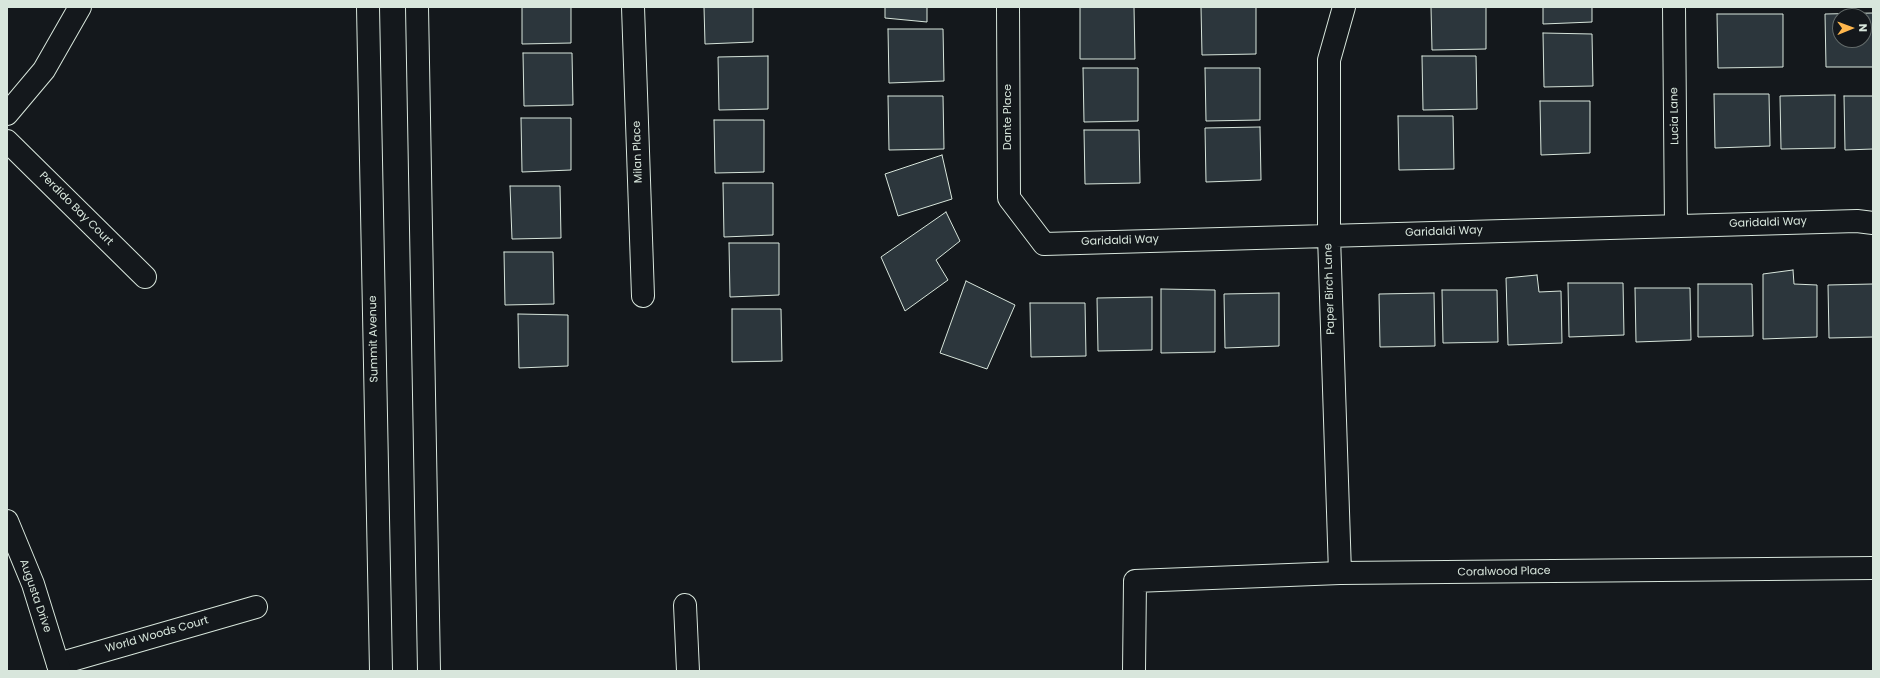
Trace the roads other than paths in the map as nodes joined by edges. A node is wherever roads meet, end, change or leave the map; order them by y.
1 (80, 7) edge
2 (368, 7) edge
3 (417, 7) edge
4 (633, 7) edge
5 (1008, 7) edge
6 (1344, 7) edge
7 (1674, 7) edge
8 (7, 114) edge
9 (7, 141) edge
10 (1026, 221) joint
11 (1873, 223) edge
12 (1676, 226) junction
13 (1328, 236) junction
14 (145, 277) dead end
15 (643, 296) dead end
16 (7, 521) edge
17 (1873, 568) edge
18 (1340, 573) junction
19 (685, 605) dead end
20 (256, 607) dead end
21 (59, 668) edge
22 (380, 671) edge
23 (429, 671) edge
24 (688, 671) edge
25 (1134, 671) edge

1 - 8 street
2 - 22 street, Summit Avenue
3 - 23 street
4 - 15 street, Milan Place
5 - 10 street, Dante Place
6 - 13 street, Paper Birch Lane
7 - 12 street, Lucia Lane
9 - 14 street, Perdido Bay Court
10 - 13 street, Garidaldi Way
11 - 12 street, Garidaldi Way
12 - 13 street, Garidaldi Way
13 - 18 street, Paper Birch Lane
16 - 21 street, Augusta Drive
17 - 18 street, Coralwood Place
18 - 25 street, Coralwood Place
19 - 24 street
20 - 21 street, World Woods Court

